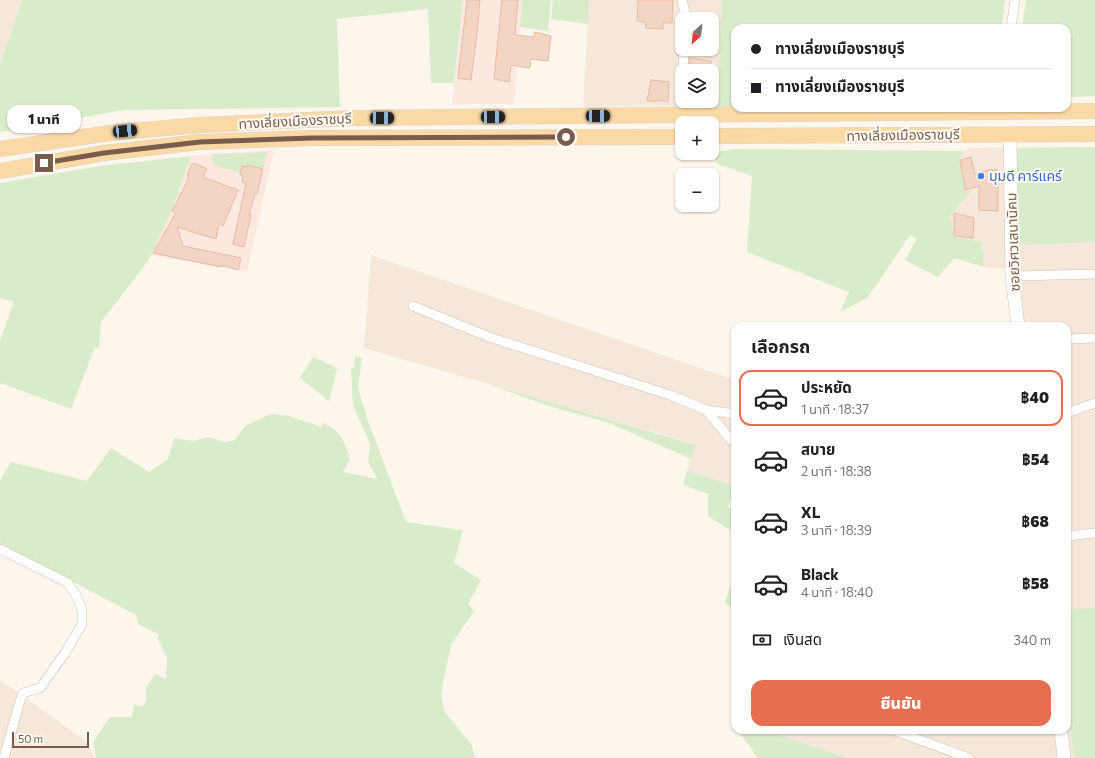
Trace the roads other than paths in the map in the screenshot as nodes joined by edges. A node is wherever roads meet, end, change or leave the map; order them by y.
1 (682, 0) edge
2 (1015, 0) edge
3 (685, 12) edge
4 (1012, 24) edge
5 (682, 108) edge
6 (1071, 111) edge
7 (1095, 111) edge
8 (898, 112) edge
9 (675, 116) edge
10 (681, 116) joint
11 (310, 120) junction
12 (1010, 134) junction
13 (1095, 134) edge
14 (719, 136) edge
15 (675, 137) edge
16 (311, 138) junction
17 (0, 149) edge
18 (0, 171) edge
19 (1095, 274) edge
20 (1012, 276) junction
21 (413, 306) dead end
22 (1018, 322) edge
23 (1095, 338) edge
24 (1071, 339) edge
25 (1095, 403) edge
26 (706, 410) junction
27 (1071, 412) edge
28 (731, 413) edge
29 (731, 440) edge
30 (1095, 533) edge
31 (1071, 536) edge
32 (0, 549) edge
33 (904, 734) edge
34 (1061, 734) edge
35 (4, 758) edge
36 (969, 758) edge
37 (1064, 758) edge

1 - 3 street
2 - 4 street
5 - 10 street
6 - 7 main road, ทางเลี่ยงเมืองราชบุรี
8 - 10 main road, ทางเลี่ยงเมืองราชบุรี
9 - 11 main road, ทางเลี่ยงเมืองราชบุรี
11 - 16 main road
11 - 17 main road, ทางเลี่ยงเมืองราชบุรี
12 - 13 main road, ทางเลี่ยงเมืองราชบุรี
12 - 14 main road, ทางเลี่ยงเมืองราชบุรี
12 - 20 street, ซอยวิศวเสนานิคม
15 - 16 main road, ทางเลี่ยงเมืองราชบุรี
16 - 18 main road, ทางเลี่ยงเมืองราชบุรี
19 - 20 street
20 - 22 street, ซอยวิศวเสนานิคม
21 - 26 street
23 - 24 street
25 - 27 street
26 - 28 street
26 - 29 street
30 - 31 street
32 - 35 street
33 - 36 street
34 - 37 street

